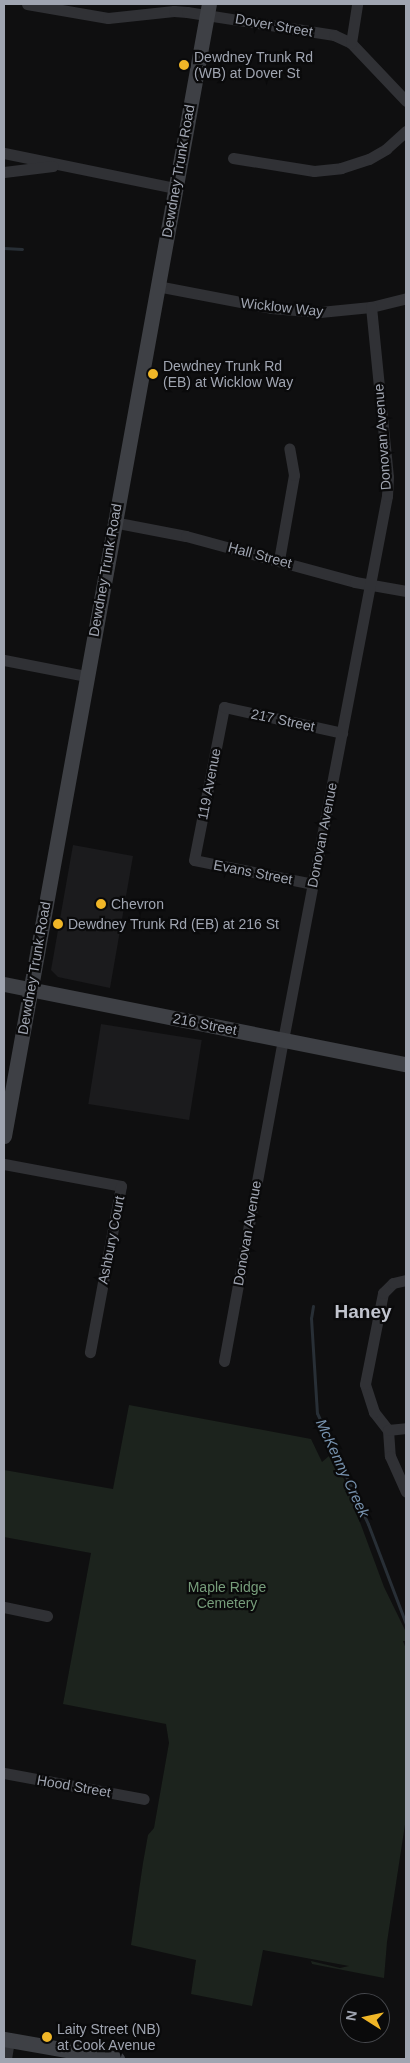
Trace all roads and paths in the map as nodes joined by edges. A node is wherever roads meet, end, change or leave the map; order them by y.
1 (27, 4) edge
2 (357, 4) edge
3 (208, 9) edge
4 (351, 43) junction
5 (406, 101) edge
6 (406, 132) edge
7 (4, 153) edge
8 (233, 158) dead end
9 (69, 165) junction
10 (4, 172) edge
11 (175, 188) junction
12 (157, 286) junction
13 (406, 298) edge
14 (371, 307) junction
15 (289, 448) dead end
16 (113, 522) junction
17 (279, 560) junction
18 (370, 584) junction
19 (406, 591) edge
20 (4, 660) edge
21 (86, 676) junction
22 (224, 707) joint
23 (342, 733) junction
24 (194, 860) joint
25 (313, 884) junction
26 (4, 984) edge
27 (30, 989) junction
28 (282, 1040) junction
29 (406, 1064) edge
30 (4, 1136) edge
31 (4, 1164) edge
32 (406, 1280) edge
33 (90, 1352) dead end
34 (224, 1361) dead end
35 (406, 1428) edge
36 (388, 1430) junction
37 (406, 1492) edge
38 (4, 1606) edge
39 (47, 1616) dead end
40 (4, 1773) edge
41 (144, 1799) dead end
42 (7, 2040) edge
43 (6, 2059) edge
44 (117, 2059) edge

1 - 3 street, Dover Street
2 - 4 street
3 - 4 street, Dover Street
3 - 11 main road, Dewdney Trunk Road
4 - 5 street, Dover Street
6 - 8 street
7 - 9 street
9 - 10 street
9 - 11 street
11 - 12 main road, Dewdney Trunk Road
12 - 14 street, Wicklow Way
12 - 16 main road, Dewdney Trunk Road
13 - 14 street, Wicklow Way
14 - 18 street, Donovan Avenue
15 - 17 street
16 - 17 street, Hall Street
16 - 21 main road, Dewdney Trunk Road
17 - 18 street, Hall Street
18 - 19 street, Hall Street
18 - 23 street, Donovan Avenue
20 - 21 street
21 - 27 main road, Dewdney Trunk Road
22 - 23 street, 217 Street
22 - 24 street, 119 Avenue
23 - 25 street, Donovan Avenue
24 - 25 street, Evans Street
25 - 28 street, Donovan Avenue
26 - 27 main road, 216 Street
27 - 28 main road, 216 Street
27 - 30 main road, Dewdney Trunk Road
28 - 29 main road, 216 Street
28 - 34 street, Donovan Avenue
31 - 33 street, Ashbury Court
32 - 36 street
35 - 36 street
36 - 37 street
38 - 39 street
40 - 41 street, Hood Street
42 - 43 street
42 - 44 main road

